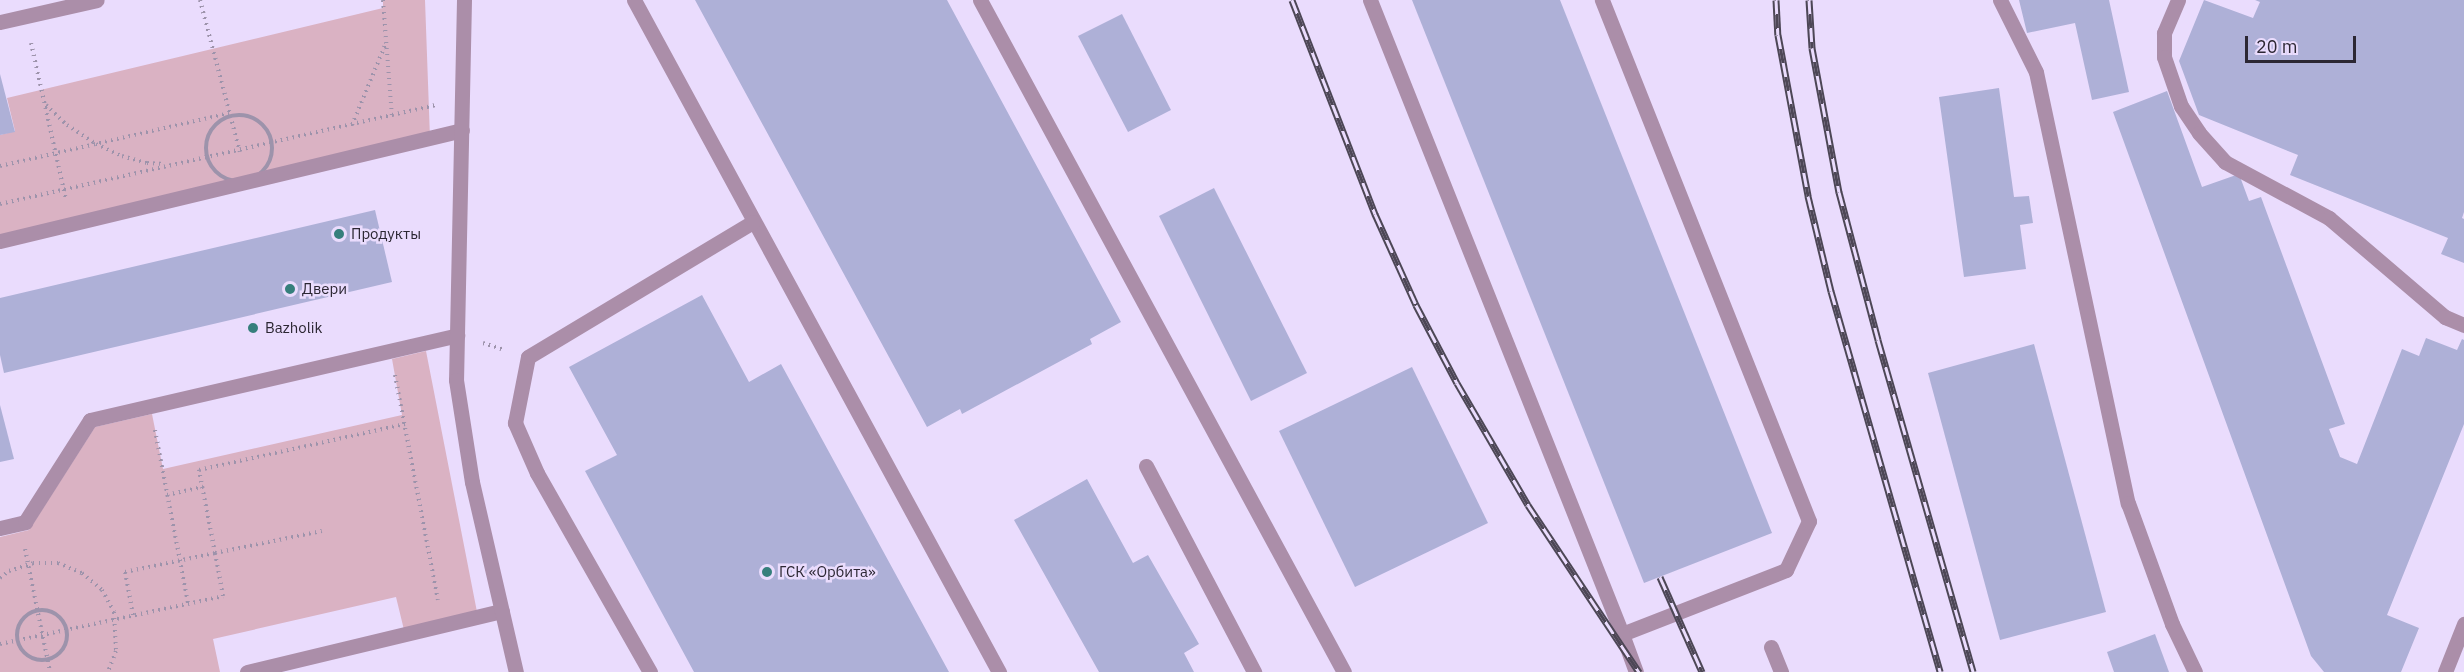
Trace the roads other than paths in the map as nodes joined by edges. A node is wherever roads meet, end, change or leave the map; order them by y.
1 (97, 0) edge
2 (464, 0) edge
3 (634, 0) edge
4 (980, 0) edge
5 (1370, 0) edge
6 (1602, 0) edge
7 (2000, 0) edge
8 (2178, 0) edge
9 (0, 22) edge
10 (462, 130) junction
11 (753, 222) junction
12 (0, 241) edge
13 (2464, 325) edge
14 (457, 335) junction
15 (1146, 466) dead end
16 (0, 528) edge
17 (502, 611) junction
18 (2464, 624) edge
19 (1622, 634) junction
20 (1771, 647) dead end
21 (247, 672) edge
22 (516, 672) edge
23 (650, 672) edge
24 (999, 672) edge
25 (1254, 672) edge
26 (1344, 672) edge
27 (1636, 672) edge
28 (1781, 672) edge
29 (2195, 672) edge
30 (2445, 672) edge

1 - 9 street
2 - 10 street
3 - 11 street
4 - 26 street
5 - 19 street
6 - 19 street
7 - 29 street
8 - 13 street
10 - 12 street
10 - 14 street
11 - 23 street
11 - 24 street
14 - 16 street
14 - 17 street
15 - 25 street
17 - 21 street
17 - 22 street
18 - 30 street
19 - 27 street
20 - 28 street

